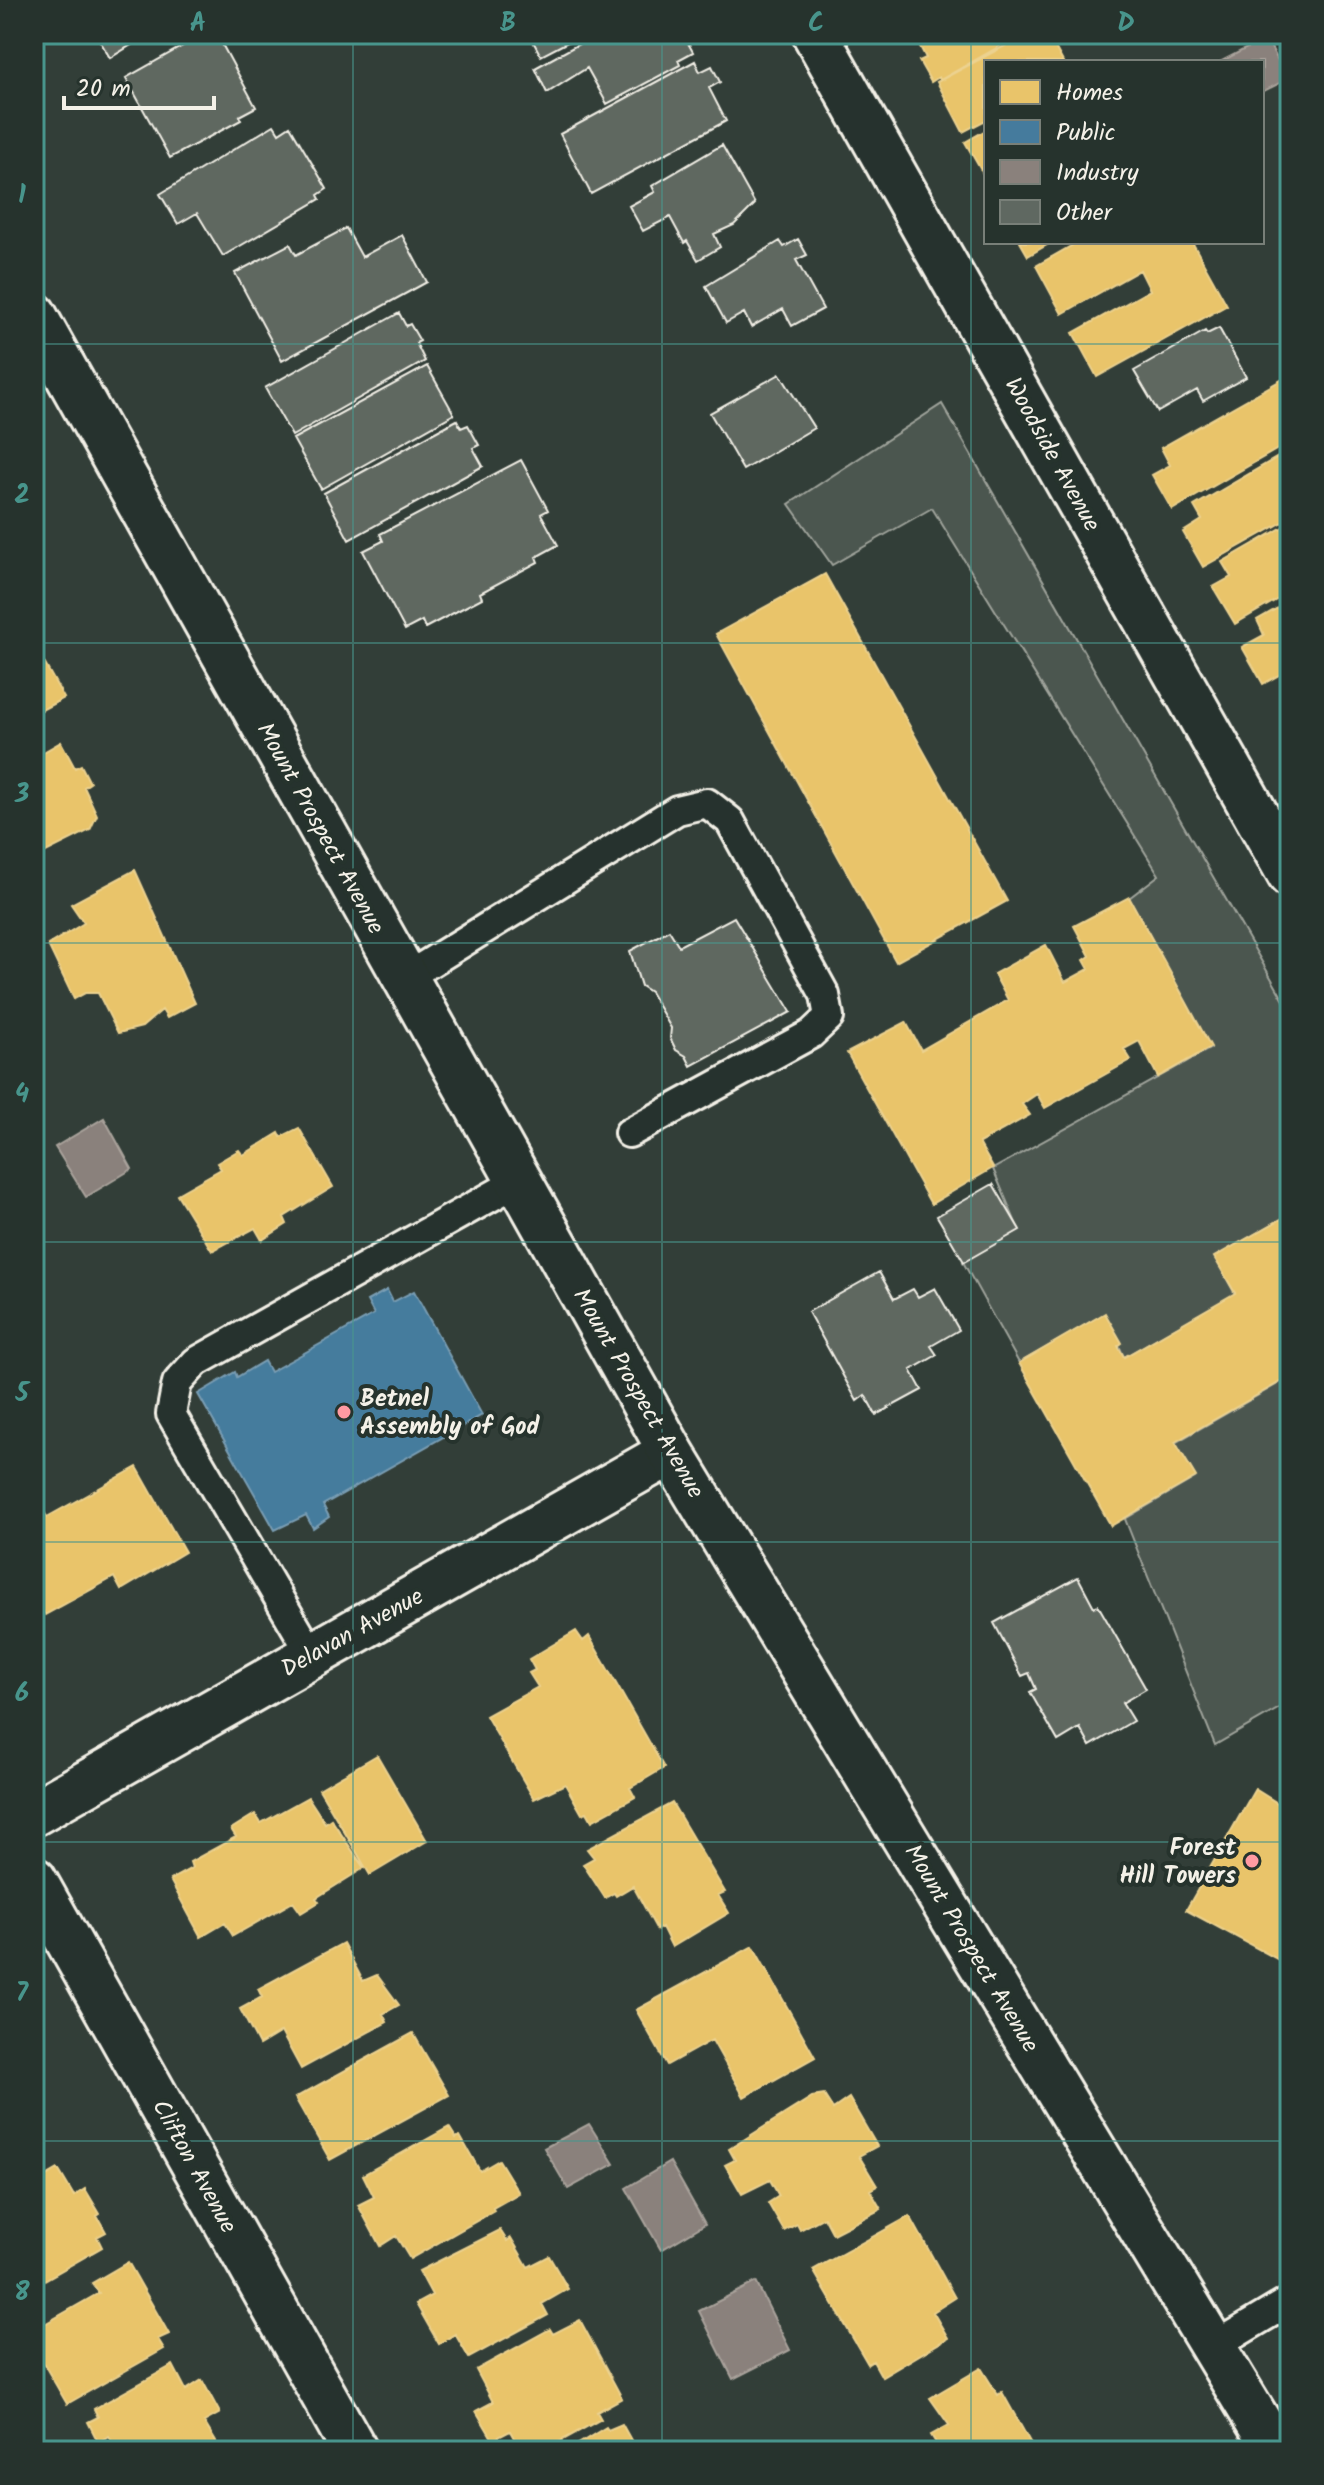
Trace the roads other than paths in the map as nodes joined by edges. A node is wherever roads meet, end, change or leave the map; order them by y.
1 (815, 34) edge
2 (34, 315) edge
3 (1290, 875) edge
4 (405, 978) junction
5 (629, 1133) dead end
6 (519, 1181) junction
7 (671, 1452) junction
8 (312, 1655) junction
9 (34, 1813) edge
10 (34, 1880) edge
11 (1290, 2301) edge
12 (1213, 2347) junction
13 (355, 2451) edge
14 (1276, 2451) edge

1 - 3 main road, Woodside Avenue
2 - 4 main road, Mount Prospect Avenue
4 - 5 lane
4 - 6 main road, Mount Prospect Avenue
6 - 7 main road, Mount Prospect Avenue
6 - 8 lane
7 - 8 main road, Delavan Avenue
7 - 12 main road, Mount Prospect Avenue
8 - 9 main road, Delavan Avenue
10 - 13 main road, Clifton Avenue
11 - 12 lane
12 - 14 main road, Mount Prospect Avenue

